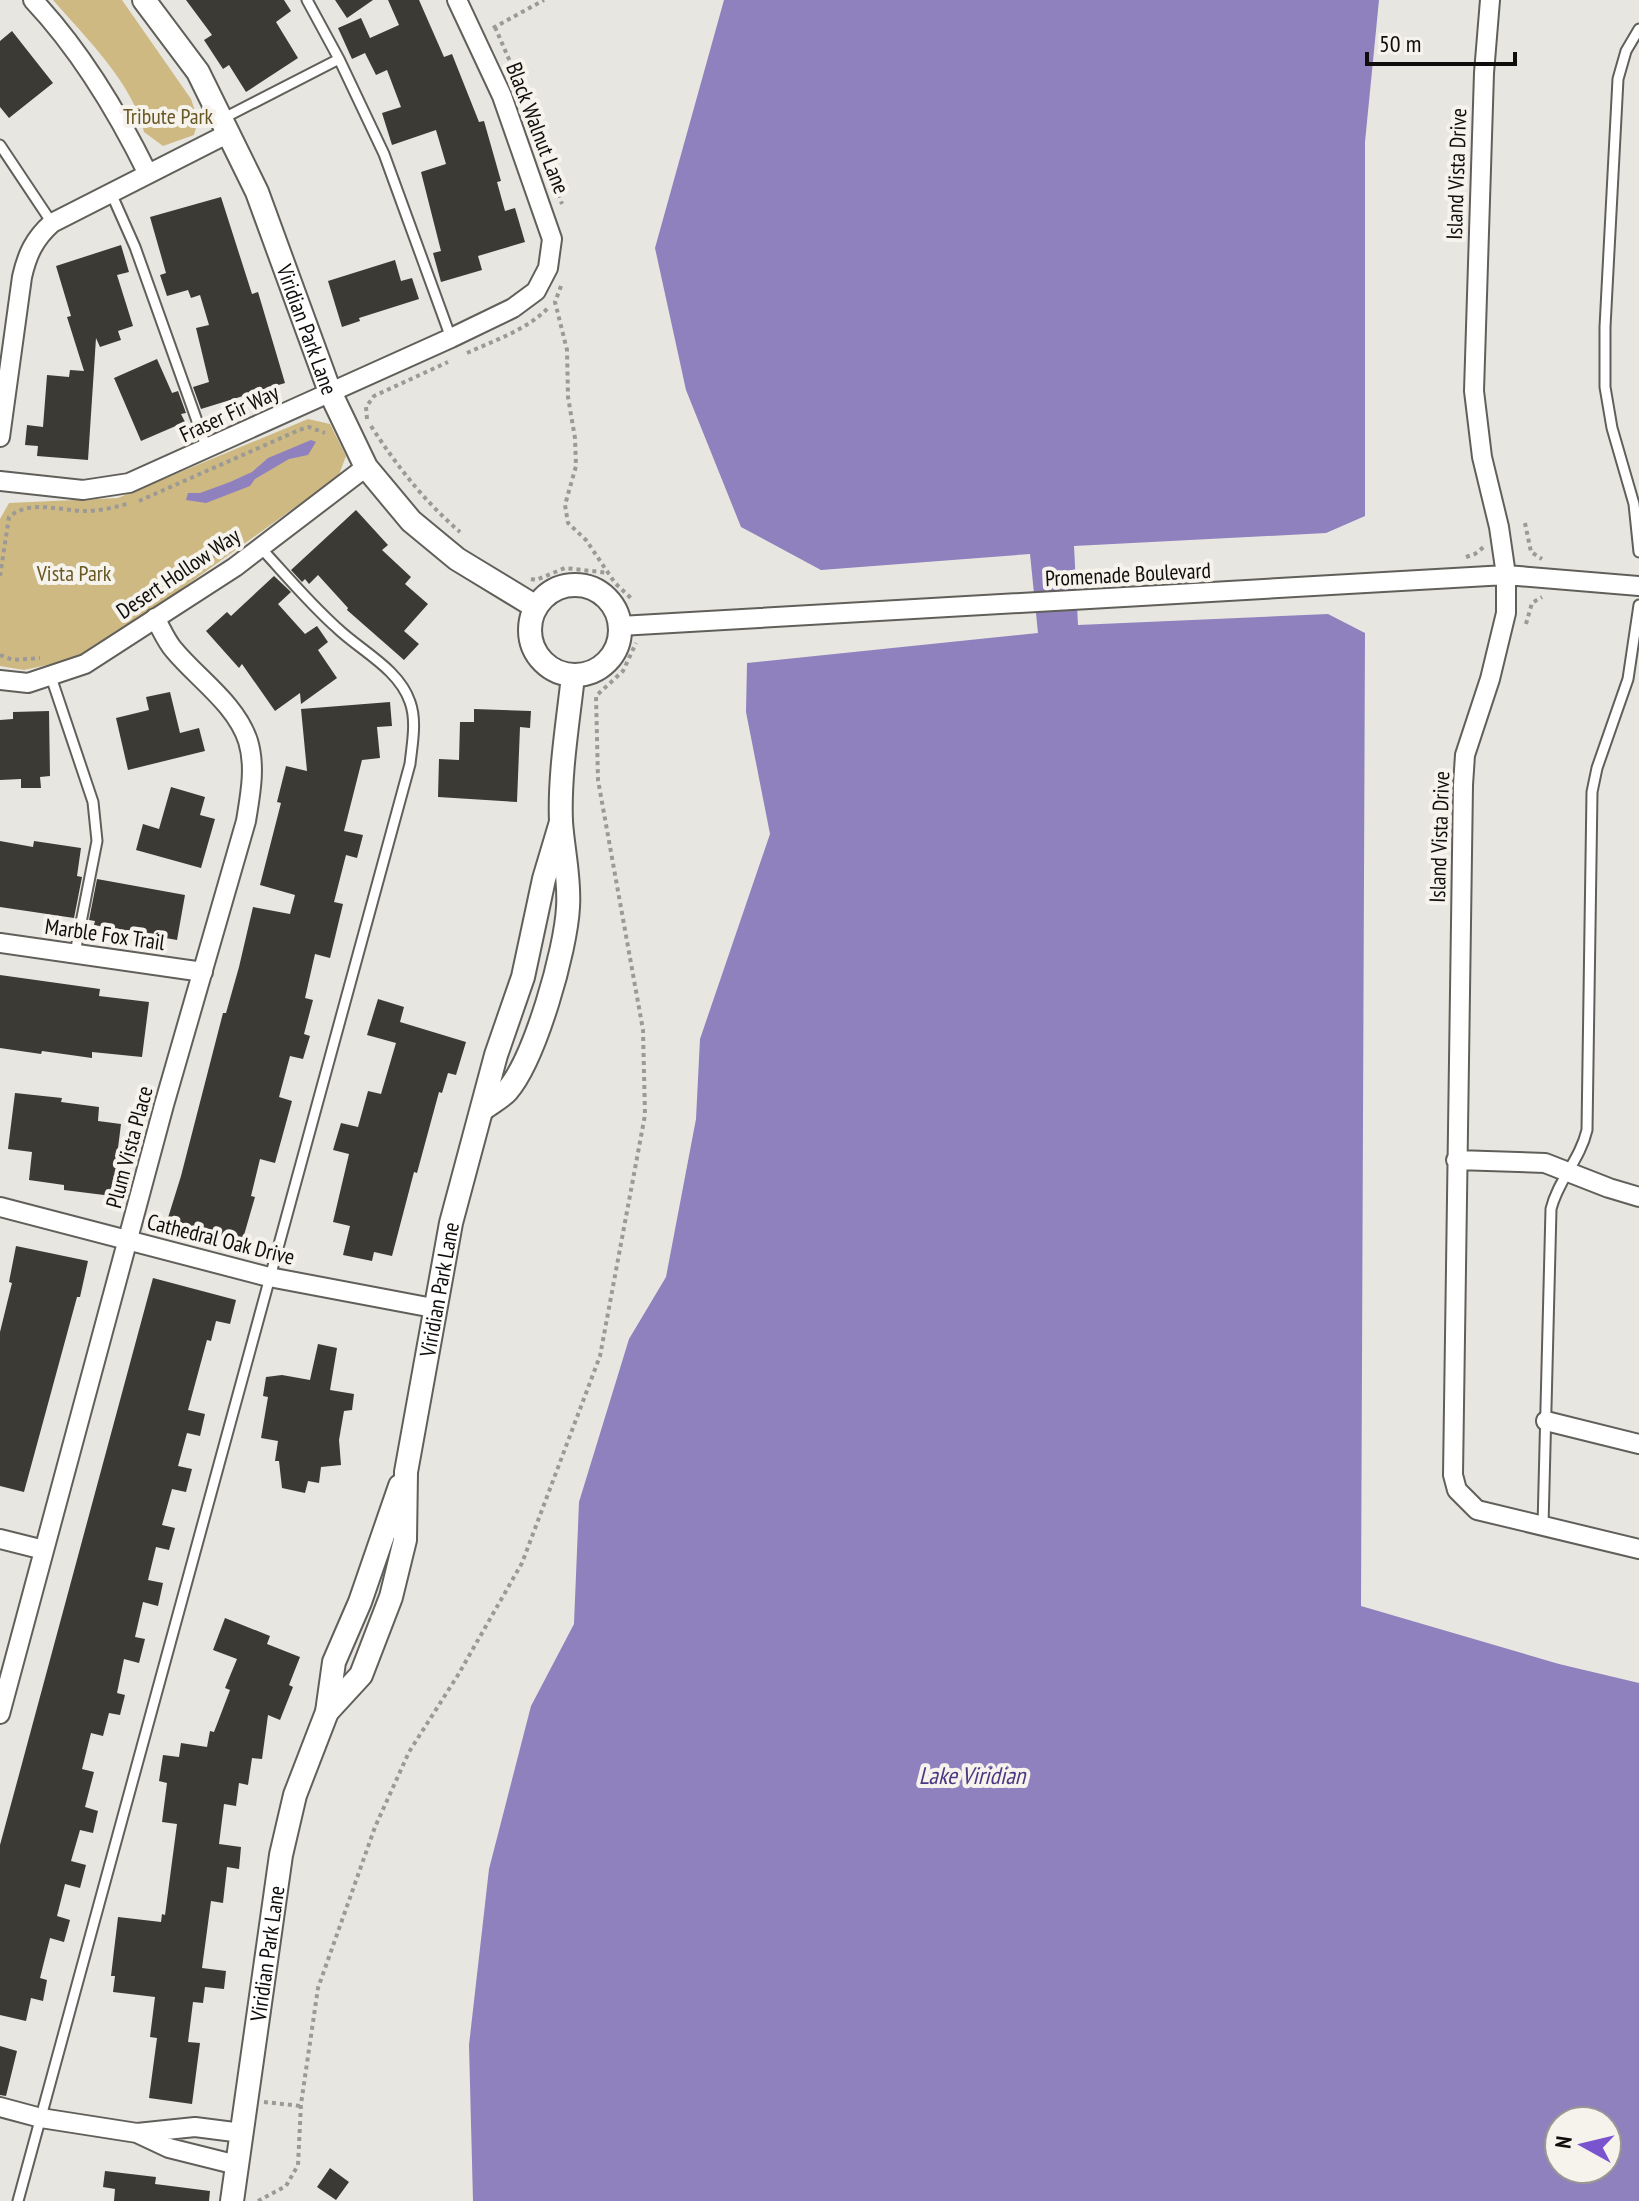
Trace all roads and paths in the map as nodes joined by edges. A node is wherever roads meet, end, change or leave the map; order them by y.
1 (33, 0) edge
2 (144, 0) edge
3 (307, 0) edge
4 (457, 0) edge
5 (544, 0) edge
6 (1490, 0) edge
7 (495, 27) junction
8 (1639, 29) edge
9 (475, 35) junction
10 (339, 59) junction
11 (521, 88) dead end
12 (225, 126) junction
13 (536, 129) dead end
14 (0, 145) edge
15 (148, 174) junction
16 (111, 193) junction
17 (564, 211) dead end
18 (52, 223) junction
19 (544, 277) joint
20 (565, 277) dead end
21 (555, 302) junction
22 (451, 338) junction
23 (330, 392) junction
24 (0, 437) edge
25 (329, 437) dead end
26 (207, 449) junction
27 (366, 467) junction
28 (0, 481) edge
29 (1525, 523) dead end
30 (242, 536) dead end
31 (469, 540) dead end
32 (260, 547) junction
33 (1639, 552) edge
34 (1552, 561) dead end
35 (190, 572) dead end
36 (609, 573) junction
37 (521, 574) dead end
38 (1506, 575) junction
39 (0, 576) edge
40 (1639, 586) edge
41 (1551, 598) dead end
42 (632, 599) dead end
43 (1639, 605) edge
44 (536, 607) junction
45 (155, 618) junction
46 (1526, 624) dead end
47 (628, 634) junction
48 (0, 655) edge
49 (49, 656) dead end
50 (573, 676) junction
51 (51, 677) junction
52 (0, 680) edge
53 (561, 822) junction
54 (0, 943) edge
55 (75, 953) junction
56 (203, 972) junction
57 (483, 1109) junction
58 (1456, 1160) junction
59 (1570, 1172) junction
60 (1639, 1197) edge
61 (0, 1207) edge
62 (129, 1241) junction
63 (269, 1277) junction
64 (433, 1308) junction
65 (1546, 1421) junction
66 (1639, 1444) edge
67 (1543, 1526) junction
68 (0, 1539) edge
69 (1639, 1549) edge
70 (44, 1550) junction
71 (0, 1714) edge
72 (262, 2102) dead end
73 (301, 2106) junction
74 (0, 2107) edge
75 (41, 2118) junction
76 (137, 2133) junction
77 (242, 2133) junction
78 (237, 2165) junction
79 (18, 2201) edge
80 (232, 2201) edge
81 (258, 2201) edge

1 - 15 street
2 - 12 street, Viridian Park Lane
3 - 10 lane
4 - 9 street, Black Walnut Lane
5 - 7 path
6 - 38 street, Island Vista Drive
7 - 9 path
7 - 11 path
8 - 33 lane
9 - 19 street, Black Walnut Lane
10 - 12 lane
10 - 22 lane
12 - 15 street
12 - 23 street, Viridian Park Lane
13 - 17 path
14 - 18 lane
15 - 16 street
16 - 18 street
16 - 26 lane
18 - 24 street
19 - 22 street, Fraser Fir Way
20 - 21 path
21 - 31 path
21 - 36 path
22 - 23 street, Fraser Fir Way
23 - 26 street, Fraser Fir Way
23 - 27 street, Viridian Park Lane
25 - 39 path
26 - 28 street, Fraser Fir Way
27 - 32 street, Desert Hollow Way
27 - 44 street, Viridian Park Lane
29 - 34 path
30 - 35 path
32 - 45 street, Desert Hollow Way
32 - 63 lane
36 - 37 path
36 - 42 path
38 - 40 street, Promenade Boulevard
38 - 47 street, Promenade Boulevard
38 - 58 street, Island Vista Drive
41 - 46 path
43 - 59 lane
44 - 47 street
44 - 50 street
45 - 51 street, Desert Hollow Way
45 - 56 street, Plum Vista Place
47 - 50 street
47 - 73 path
48 - 49 path
50 - 53 street, Viridian Park Lane
51 - 52 street, Desert Hollow Way
51 - 55 lane
53 - 57 street, Viridian Park Lane
53 - 57 street, Viridian Park Lane
54 - 55 street, Marble Fox Trail
55 - 56 street, Marble Fox Trail
56 - 62 street, Plum Vista Place
57 - 64 street, Viridian Park Lane
58 - 59 street
58 - 67 street, Island Vista Drive
59 - 60 street
59 - 65 lane
61 - 62 street, Cathedral Oak Drive
62 - 63 street, Cathedral Oak Drive
62 - 70 street, Plum Vista Place
63 - 64 street, Cathedral Oak Drive
63 - 75 lane
64 - 77 street, Viridian Park Lane
65 - 66 street
65 - 67 lane
67 - 69 street, Island Vista Drive
68 - 70 street
70 - 71 street, Plum Vista Place
72 - 73 path
73 - 81 path
74 - 75 street
75 - 76 street
75 - 79 lane
76 - 77 street
76 - 78 street
77 - 78 street, Viridian Park Lane
78 - 80 street, Viridian Park Lane

